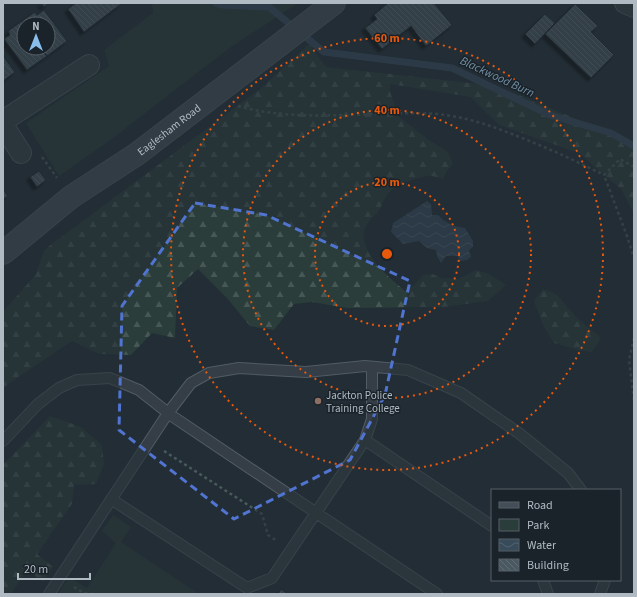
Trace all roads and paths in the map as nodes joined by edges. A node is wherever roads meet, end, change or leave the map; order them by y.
1 (334, 3) edge
2 (625, 3) edge
3 (634, 7) edge
4 (89, 65) dead end
5 (237, 106) dead end
6 (3, 120) edge
7 (3, 125) edge
8 (21, 153) joint
9 (634, 167) edge
10 (604, 175) junction
11 (71, 197) junction
12 (3, 253) edge
13 (634, 258) edge
14 (634, 338) edge
15 (372, 367) junction
16 (634, 401) edge
17 (168, 413) junction
18 (366, 440) junction
19 (3, 441) edge
20 (149, 441) junction
21 (580, 489) edge
22 (111, 499) junction
23 (315, 512) junction
24 (491, 525) edge
25 (290, 551) junction
26 (543, 581) edge
27 (605, 581) edge
28 (48, 594) edge
29 (437, 594) edge
30 (548, 594) edge
31 (600, 594) edge

1 - 11 main road, Eaglesham Road
2 - 3 street
4 - 6 street
5 - 10 path
7 - 8 street
8 - 11 path
9 - 10 path
10 - 13 path
11 - 12 main road, Eaglesham Road
14 - 16 path
15 - 17 lane
15 - 18 lane
15 - 21 lane
17 - 19 lane
17 - 20 lane
17 - 23 lane
18 - 23 lane
18 - 24 lane
20 - 22 lane
20 - 25 path
22 - 25 lane
22 - 28 lane
23 - 25 lane
23 - 29 lane
26 - 30 lane
27 - 31 lane

